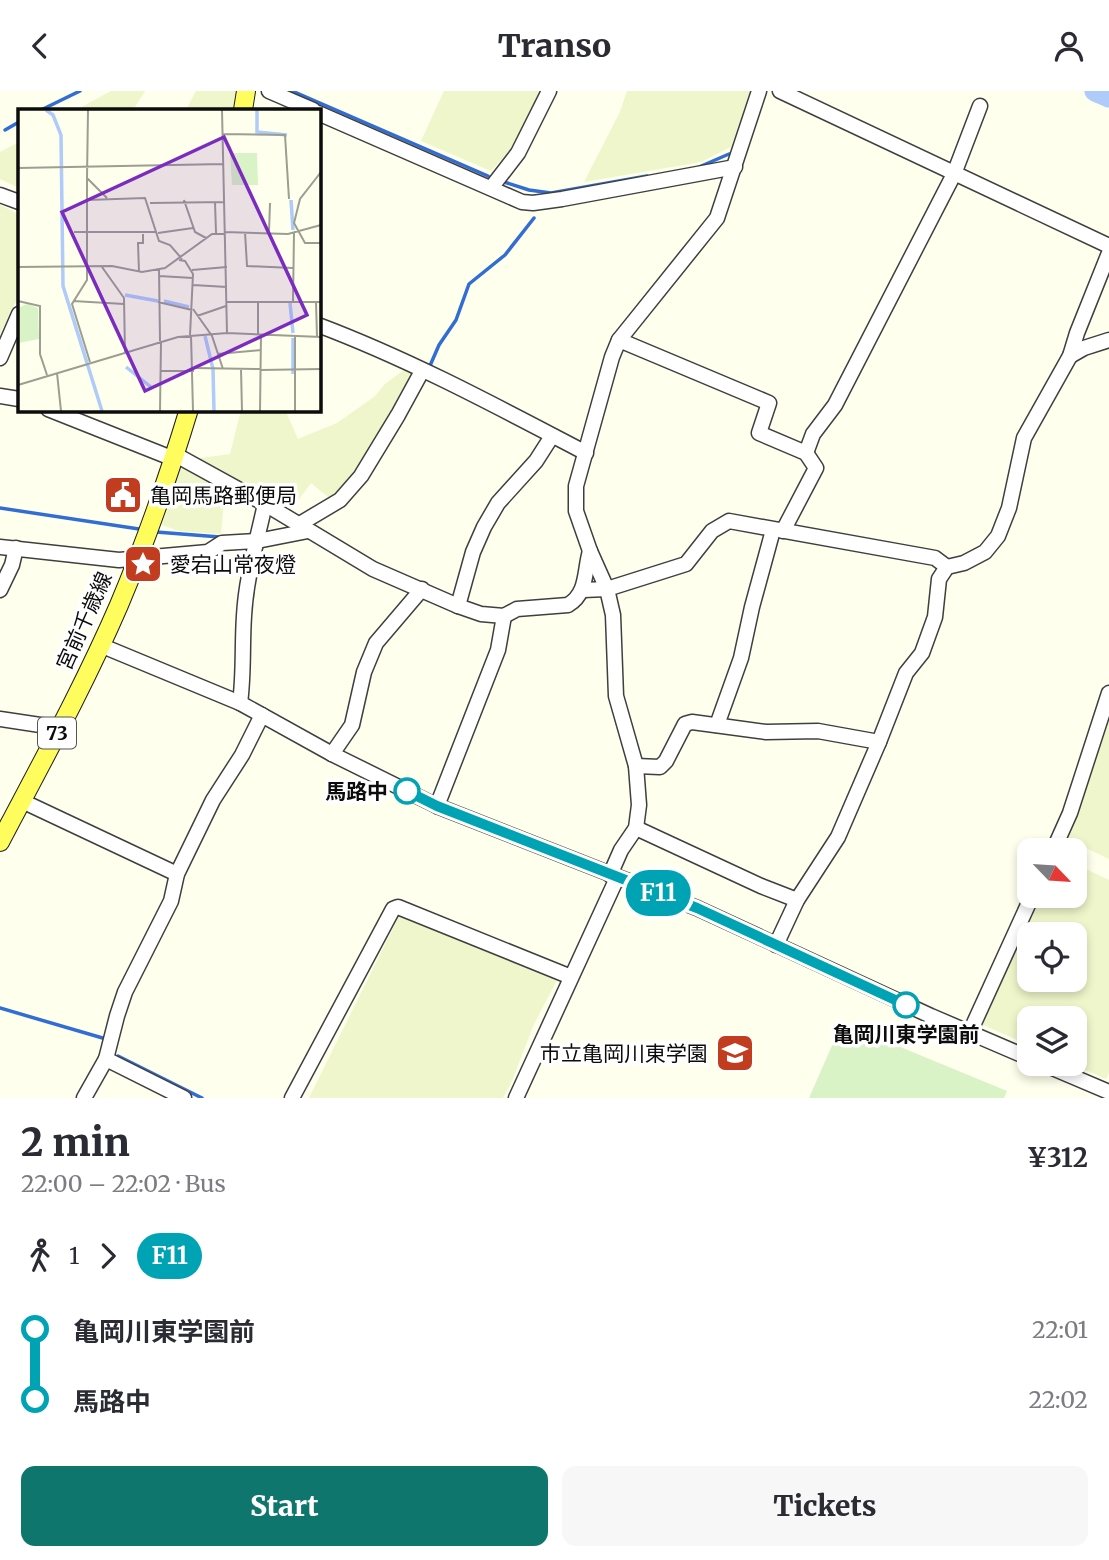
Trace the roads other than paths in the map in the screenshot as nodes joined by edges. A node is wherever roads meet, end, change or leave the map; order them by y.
1 (246, 91) edge
2 (269, 91) edge
3 (549, 91) edge
4 (759, 91) edge
5 (780, 91) edge
6 (980, 106) dead end
7 (243, 109) edge
8 (311, 109) edge
9 (320, 114) edge
10 (735, 167) junction
11 (954, 174) junction
12 (491, 188) junction
13 (0, 195) edge
14 (18, 202) edge
15 (1109, 246) edge
16 (1109, 253) edge
17 (18, 316) edge
18 (320, 326) edge
19 (619, 340) junction
20 (1109, 340) edge
21 (1070, 356) junction
22 (0, 358) edge
23 (422, 371) junction
24 (0, 396) edge
25 (18, 399) edge
26 (52, 411) edge
27 (188, 411) edge
28 (552, 436) junction
29 (586, 453) junction
30 (806, 453) junction
31 (175, 457) junction
32 (265, 504) junction
33 (303, 528) junction
34 (778, 530) junction
35 (257, 541) junction
36 (0, 547) edge
37 (16, 548) junction
38 (590, 551) junction
39 (136, 558) junction
40 (947, 567) junction
41 (422, 589) junction
42 (607, 589) junction
43 (0, 590) edge
44 (583, 590) junction
45 (458, 606) junction
46 (504, 616) junction
47 (100, 645) junction
48 (1109, 694) edge
49 (240, 703) junction
50 (262, 715) junction
51 (0, 719) edge
52 (717, 725) junction
53 (60, 728) junction
54 (880, 743) junction
55 (332, 754) junction
56 (636, 766) junction
57 (22, 800) junction
58 (437, 806) junction
59 (6, 817) edge
60 (636, 828) junction
61 (1059, 838) edge
62 (0, 842) edge
63 (177, 874) junction
64 (613, 877) junction
65 (797, 900) junction
66 (1027, 908) edge
67 (776, 945) junction
68 (571, 977) junction
69 (970, 1032) junction
70 (1017, 1053) edge
71 (106, 1059) junction
72 (1070, 1076) edge
73 (1109, 1093) edge
74 (84, 1098) edge
75 (184, 1098) edge
76 (292, 1098) edge
77 (516, 1098) edge

1 - 7 main road
2 - 8 street
3 - 12 street
4 - 10 street
5 - 11 street
6 - 11 street
9 - 12 street
10 - 12 street
10 - 19 street
11 - 15 street
11 - 30 street
13 - 14 street
16 - 21 street
17 - 22 street
18 - 23 street
19 - 29 street
19 - 30 street
20 - 21 street
21 - 40 street
23 - 28 street
23 - 33 street
24 - 25 street
26 - 31 street
27 - 31 main road, 宮前千歳線 / 73
28 - 29 street
28 - 45 street
29 - 38 street
30 - 34 street
31 - 32 street
31 - 39 main road, 宮前千歳線 / 73
32 - 33 street
32 - 35 street
33 - 35 street
33 - 41 street
34 - 40 street
34 - 42 street
34 - 52 street
35 - 39 street
35 - 49 street
36 - 37 street
37 - 39 street
37 - 43 street
38 - 42 street
38 - 44 street
39 - 47 main road, 宮前千歳線 / 73
40 - 54 street
41 - 45 street
41 - 55 street
42 - 44 street
42 - 56 street
44 - 46 street
45 - 46 street
46 - 58 street
47 - 49 street
47 - 53 main road, 宮前千歳線 / 73
48 - 61 street
49 - 50 street
50 - 55 street
50 - 63 street
51 - 53 street
52 - 54 street
52 - 56 street
53 - 57 main road, 宮前千歳線 / 73
54 - 65 street
55 - 58 street
56 - 60 street
57 - 59 main road, 宮前千歳線 / 73
57 - 63 street
58 - 64 street
59 - 62 main road, 宮前千歳線 / 73
60 - 64 street
60 - 65 street
63 - 71 street
64 - 67 street
64 - 68 street
65 - 67 street
66 - 69 street
67 - 69 street
68 - 76 street
68 - 77 street
69 - 70 street
71 - 74 street
71 - 75 street
72 - 73 street

